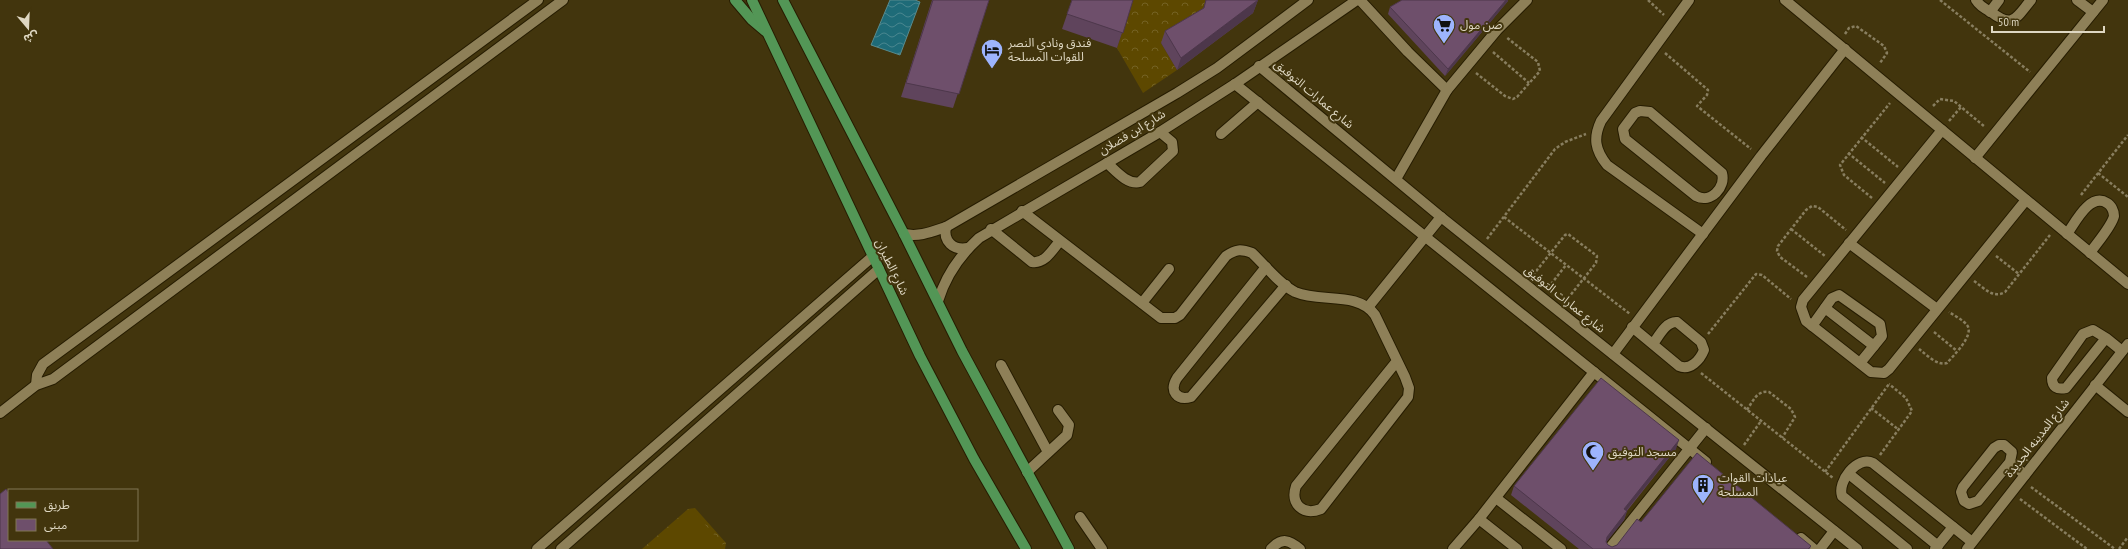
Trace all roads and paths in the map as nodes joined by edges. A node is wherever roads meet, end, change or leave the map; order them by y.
1 (538, 0) edge
2 (563, 0) edge
3 (735, 0) edge
4 (752, 0) edge
5 (783, 0) edge
6 (788, 0) edge
7 (1308, 0) edge
8 (1358, 0) edge
9 (1527, 0) edge
10 (1648, 0) edge
11 (1689, 0) edge
12 (1785, 0) edge
13 (1940, 0) edge
14 (1976, 0) edge
15 (1999, 0) edge
16 (2031, 0) edge
17 (2077, 0) edge
18 (2103, 0) edge
19 (789, 12) junction
20 (1990, 12) junction
21 (2093, 12) junction
22 (508, 22) junction
23 (1672, 22) junction
24 (1497, 30) junction
25 (767, 32) junction
26 (517, 34) junction
27 (1655, 45) junction
28 (1485, 46) junction
29 (1841, 47) junction
30 (1259, 66) junction
31 (1468, 66) junction
32 (1873, 73) junction
33 (2038, 79) junction
34 (1529, 83) junction
35 (1235, 84) junction
36 (1447, 90) junction
37 (1898, 94) junction
38 (1258, 102) junction
39 (1961, 107) junction
40 (1925, 116) junction
41 (1942, 130) junction
42 (1160, 132) junction
43 (1596, 132) junction
44 (1220, 134) dead end
45 (1993, 134) junction
46 (1861, 137) junction
47 (1848, 153) junction
48 (1761, 156) junction
49 (1975, 158) junction
50 (1107, 163) junction
51 (1905, 173) junction
52 (2098, 173) dead end
53 (1396, 179) junction
54 (1892, 189) junction
55 (1717, 190) junction
56 (276, 193) junction
57 (2128, 197) edge
58 (1729, 199) junction
59 (2026, 200) junction
60 (1880, 204) junction
61 (286, 206) junction
62 (1022, 211) junction
63 (1441, 216) junction
64 (1504, 217) junction
65 (946, 227) junction
66 (991, 229) junction
67 (1791, 229) junction
68 (904, 234) junction
69 (1702, 234) junction
70 (2067, 234) junction
71 (1425, 237) junction
72 (1852, 240) junction
73 (211, 241) junction
74 (1060, 241) junction
75 (968, 248) junction
76 (1480, 248) junction
77 (1987, 248) junction
78 (1550, 253) junction
79 (2090, 253) junction
80 (220, 255) junction
81 (872, 257) junction
82 (1833, 263) junction
83 (1566, 265) junction
84 (1266, 267) junction
85 (878, 269) junction
86 (1168, 269) dead end
87 (2019, 274) dead end
88 (1584, 278) junction
89 (1526, 284) junction
90 (1816, 284) junction
91 (2128, 284) edge
92 (1286, 285) junction
93 (1542, 297) junction
94 (938, 301) junction
95 (1142, 303) junction
96 (1369, 306) junction
97 (1939, 307) junction
98 (1801, 308) junction
99 (1825, 308) junction
100 (1559, 310) junction
101 (809, 311) junction
102 (110, 315) junction
103 (817, 323) junction
104 (1635, 324) junction
105 (1925, 325) junction
106 (1812, 326) junction
107 (120, 330) junction
108 (2106, 338) junction
109 (1701, 342) junction
110 (1911, 342) junction
111 (1653, 344) junction
112 (1874, 346) junction
113 (2125, 348) edge
114 (1957, 351) junction
115 (1613, 354) junction
116 (1397, 361) junction
117 (1860, 363) junction
118 (1001, 365) dead end
119 (1692, 366) junction
120 (1594, 372) junction
121 (1877, 374) junction
122 (1889, 384) junction
123 (36, 385) junction
124 (2095, 385) junction
125 (1871, 408) junction
126 (1058, 410) dead end
127 (1747, 410) junction
128 (2128, 412) edge
129 (0, 413) edge
130 (1761, 421) junction
131 (1706, 428) junction
132 (1899, 430) junction
133 (1782, 438) junction
134 (1689, 448) junction
135 (1048, 452) junction
136 (1738, 454) junction
137 (2010, 462) junction
138 (1873, 463) junction
139 (1713, 467) edge
140 (1027, 472) junction
141 (1825, 472) junction
142 (1849, 474) junction
143 (2023, 477) junction
144 (1841, 485) junction
145 (2011, 492) junction
146 (1496, 498) junction
147 (1080, 517) dead end
148 (1479, 519) junction
149 (1953, 526) junction
150 (1790, 530) edge
151 (1834, 531) junction
152 (553, 534) junction
153 (2128, 537) edge
154 (1969, 545) edge
155 (1936, 547) edge
156 (562, 548) edge
157 (537, 549) edge
158 (1026, 549) edge
159 (1069, 549) edge
160 (1102, 549) edge
161 (1271, 549) edge
162 (1300, 549) edge
163 (1453, 549) edge
164 (1518, 549) edge
165 (1561, 549) edge
166 (1609, 549) edge
167 (1814, 549) edge
168 (1820, 549) edge
169 (1857, 549) edge
170 (1907, 549) edge
171 (2087, 549) edge
172 (2115, 549) edge
173 (2118, 549) edge

1 - 22 street
2 - 26 street
3 - 25 main road, شارع الطيران
4 - 25 main road
5 - 19 main road
6 - 19 main road
7 - 65 street, شارع ابن فضلان
8 - 30 street, شارع ابن فضلان
8 - 36 street
9 - 24 street
10 - 23 path
11 - 23 street
12 - 29 street
13 - 33 path
14 - 20 street
15 - 20 street
16 - 20 street
17 - 21 street
18 - 21 street
19 - 68 main road
21 - 33 street
22 - 26 street
22 - 56 street
23 - 27 street
24 - 28 street
24 - 34 path
25 - 81 main road, شارع الطيران
26 - 61 street
27 - 43 street
27 - 48 path
28 - 31 street
28 - 34 path
29 - 32 street
29 - 32 path
29 - 48 street
30 - 35 street, شارع ابن فضلان
30 - 53 street, شارع عمارات التوفيق
31 - 34 path
31 - 36 street
32 - 37 street
33 - 45 street
35 - 38 street
35 - 42 street, شارع ابن فضلان
36 - 53 street
37 - 40 street
37 - 46 path
38 - 44 street
38 - 71 street
39 - 40 path
39 - 41 path
39 - 45 path
40 - 41 street
41 - 49 street
41 - 51 street
42 - 50 street, شارع ابن فضلان
42 - 50 street
43 - 64 path
43 - 69 street
45 - 49 street
46 - 47 path
46 - 51 path
47 - 54 path
47 - 60 path
48 - 58 street
49 - 59 street
50 - 62 street, شارع ابن فضلان
51 - 54 street
52 - 57 path
53 - 63 street, شارع عمارات التوفيق
54 - 60 street
55 - 55 street
55 - 58 street
56 - 61 street
56 - 73 street
58 - 69 street
59 - 70 street
59 - 77 street
60 - 72 street
61 - 80 street
62 - 66 street, شارع ابن فضلان
62 - 74 street
63 - 71 street
63 - 76 street, شارع عمارات التوفيق
64 - 76 path
64 - 78 path
65 - 68 street, شارع ابن فضلان
65 - 75 street
66 - 74 street
66 - 75 street, شارع ابن فضلان
67 - 72 path
67 - 82 path
67 - 90 path
68 - 94 main road
69 - 104 street
70 - 79 street
70 - 79 street
71 - 96 street
71 - 120 street
72 - 82 street
72 - 97 street
73 - 80 street
73 - 102 street
74 - 95 street
75 - 94 street, شارع ابن فضلان
76 - 89 street, شارع عمارات التوفيق
77 - 87 path
77 - 97 street
78 - 83 path
78 - 88 path
78 - 89 path
79 - 91 street
80 - 107 street
81 - 85 main road, شارع الطيران
81 - 101 street
82 - 90 street
83 - 88 path
83 - 93 path
84 - 92 street
84 - 92 street
84 - 95 street
85 - 103 street
85 - 158 main road, شارع الطيران
86 - 95 street
88 - 100 path
88 - 104 path
89 - 93 street, شارع عمارات التوفيق
90 - 98 street
92 - 96 street
93 - 100 street, شارع عمارات التوفيق
94 - 140 main road
96 - 116 street
97 - 105 street
97 - 114 path
98 - 106 street
98 - 109 path
99 - 106 street
99 - 112 street
99 - 112 street
100 - 115 street, شارع عمارات التوفيق
101 - 103 street
101 - 152 street
102 - 107 street
102 - 123 street
103 - 156 street
104 - 111 street
104 - 115 street
105 - 110 street
105 - 114 path
106 - 117 street
107 - 123 street
108 - 108 street
108 - 113 street
109 - 111 street
109 - 119 street
110 - 114 path
110 - 121 street
111 - 119 street
112 - 117 street
113 - 124 street, شارع المدينه الجديدة
115 - 131 street, شارع عمارات التوفيق
116 - 116 street
117 - 121 street
118 - 135 street
119 - 127 path
120 - 134 street
120 - 146 street
121 - 122 path
122 - 125 path
122 - 132 path
123 - 129 street
124 - 128 street
124 - 143 street, شارع المدينه الجديدة
125 - 132 path
125 - 141 path
126 - 135 street
127 - 130 path
127 - 133 path
130 - 133 path
130 - 136 path
131 - 134 street
131 - 136 street, شارع عمارات التوفيق
132 - 138 path
133 - 141 path
134 - 139 street
134 - 166 street
135 - 140 street
136 - 151 street, شارع عمارات التوفيق
137 - 137 street
137 - 143 street
138 - 142 street
138 - 149 street
140 - 159 main road
141 - 144 path
142 - 144 street
142 - 155 street
143 - 145 street, شارع المدينه الجديدة
143 - 172 path
144 - 170 street
145 - 154 street, شارع المدينه الجديدة
145 - 171 path
146 - 148 street
146 - 165 street
147 - 160 street
148 - 163 street
148 - 164 street
149 - 154 street
149 - 155 street
150 - 167 street
151 - 168 street
151 - 169 street, شارع عمارات التوفيق
152 - 156 street
152 - 157 street
153 - 173 path
161 - 162 street

